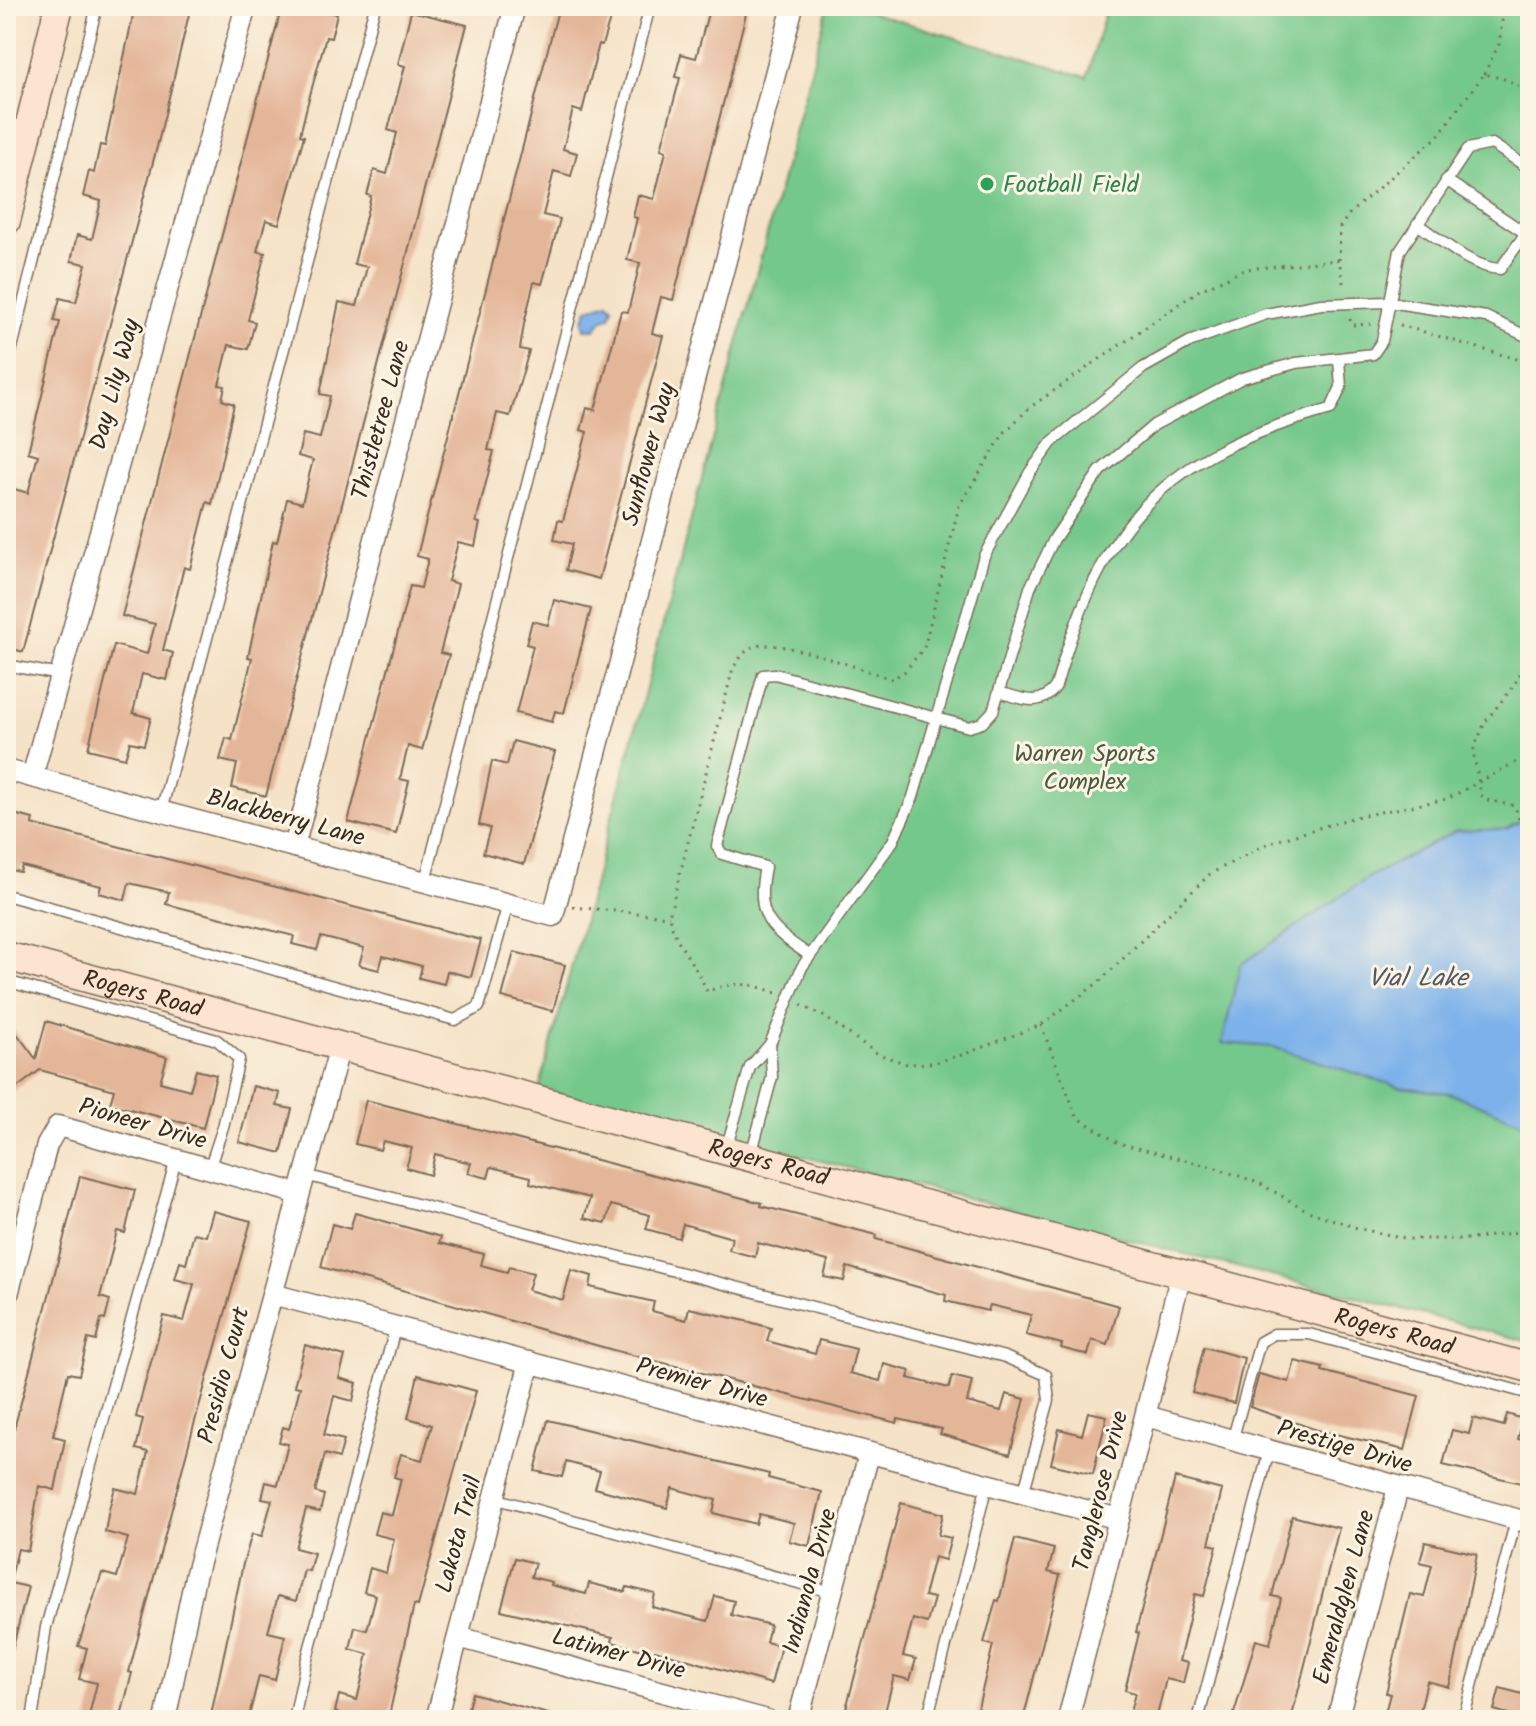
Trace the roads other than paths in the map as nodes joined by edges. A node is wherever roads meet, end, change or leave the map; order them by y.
1 (59, 6) edge
2 (97, 6) edge
3 (246, 6) edge
4 (375, 6) edge
5 (515, 6) edge
6 (650, 6) edge
7 (793, 6) edge
8 (1530, 169) edge
9 (1446, 180) junction
10 (6, 221) edge
11 (1417, 224) junction
12 (1528, 234) edge
13 (1389, 302) junction
14 (1530, 338) edge
15 (1339, 359) junction
16 (6, 372) edge
17 (6, 665) edge
18 (60, 675) junction
19 (999, 692) junction
20 (936, 718) junction
21 (6, 770) edge
22 (32, 777) junction
23 (161, 811) junction
24 (294, 847) junction
25 (425, 881) junction
26 (6, 895) edge
27 (508, 904) junction
28 (554, 910) joint
29 (809, 955) junction
30 (6, 956) edge
31 (6, 981) edge
32 (770, 1044) junction
33 (340, 1046) junction
34 (738, 1154) junction
35 (176, 1159) junction
36 (209, 1169) junction
37 (302, 1184) junction
38 (1181, 1274) junction
39 (272, 1294) junction
40 (6, 1302) edge
41 (396, 1325) junction
42 (530, 1362) junction
43 (1530, 1368) edge
44 (1530, 1394) edge
45 (1146, 1416) junction
46 (1232, 1441) junction
47 (1269, 1451) junction
48 (869, 1454) junction
49 (987, 1485) junction
50 (1398, 1488) junction
51 (1023, 1494) junction
52 (494, 1498) junction
53 (1119, 1519) junction
54 (1523, 1522) edge
55 (834, 1593) junction
56 (458, 1637) junction
57 (32, 1720) edge
58 (165, 1720) edge
59 (294, 1720) edge
60 (436, 1720) edge
61 (767, 1720) edge
62 (798, 1720) edge
63 (927, 1720) edge
64 (1068, 1720) edge
65 (1198, 1720) edge
66 (1337, 1720) edge
67 (1463, 1720) edge

1 - 10 street
2 - 16 lane
3 - 18 street, Day Lily Way
4 - 23 lane
5 - 24 street, Thistletree Lane
6 - 25 lane
7 - 28 street, Sunflower Way
8 - 9 lane
9 - 11 lane
9 - 12 lane
11 - 12 lane
11 - 13 lane
13 - 14 lane
13 - 15 lane
13 - 20 lane
15 - 19 lane
15 - 19 lane
17 - 18 lane
18 - 22 street, Day Lily Way
19 - 20 lane
20 - 29 lane
20 - 29 lane
21 - 22 street, Blackberry Lane
22 - 23 street, Blackberry Lane
23 - 24 street, Blackberry Lane
24 - 25 street, Blackberry Lane
25 - 27 street, Blackberry Lane
26 - 27 lane
27 - 28 street, Blackberry Lane
29 - 32 lane
30 - 33 street, Rogers Road
31 - 36 lane
32 - 34 lane
32 - 34 lane
33 - 34 street, Rogers Road
33 - 37 street, Presidio Court
34 - 38 street, Rogers Road
35 - 36 street, Pioneer Drive
35 - 40 street, Pioneer Drive
35 - 57 lane
36 - 37 street, Pioneer Drive
37 - 39 street, Presidio Court
37 - 51 lane
38 - 43 street, Rogers Road
38 - 45 street, Tanglerose Drive
39 - 41 street, Premier Drive
39 - 58 street, Presidio Court
41 - 42 street, Premier Drive
41 - 59 lane
42 - 48 street, Premier Drive
42 - 52 street, Lakota Trail
44 - 46 lane
45 - 46 street, Prestige Drive
45 - 53 street, Tanglerose Drive
46 - 47 street, Prestige Drive
47 - 50 street, Prestige Drive
47 - 65 lane
48 - 49 street, Premier Drive
48 - 55 street, Indianola Drive
49 - 51 street, Premier Drive
49 - 63 lane
50 - 54 street, Prestige Drive
50 - 66 street, Emeraldglen Lane
51 - 53 street, Premier Drive
52 - 55 lane
52 - 56 street, Lakota Trail
53 - 64 street, Tanglerose Drive
54 - 67 lane
55 - 62 street, Indianola Drive
56 - 60 street, Lakota Trail
56 - 61 street, Latimer Drive

